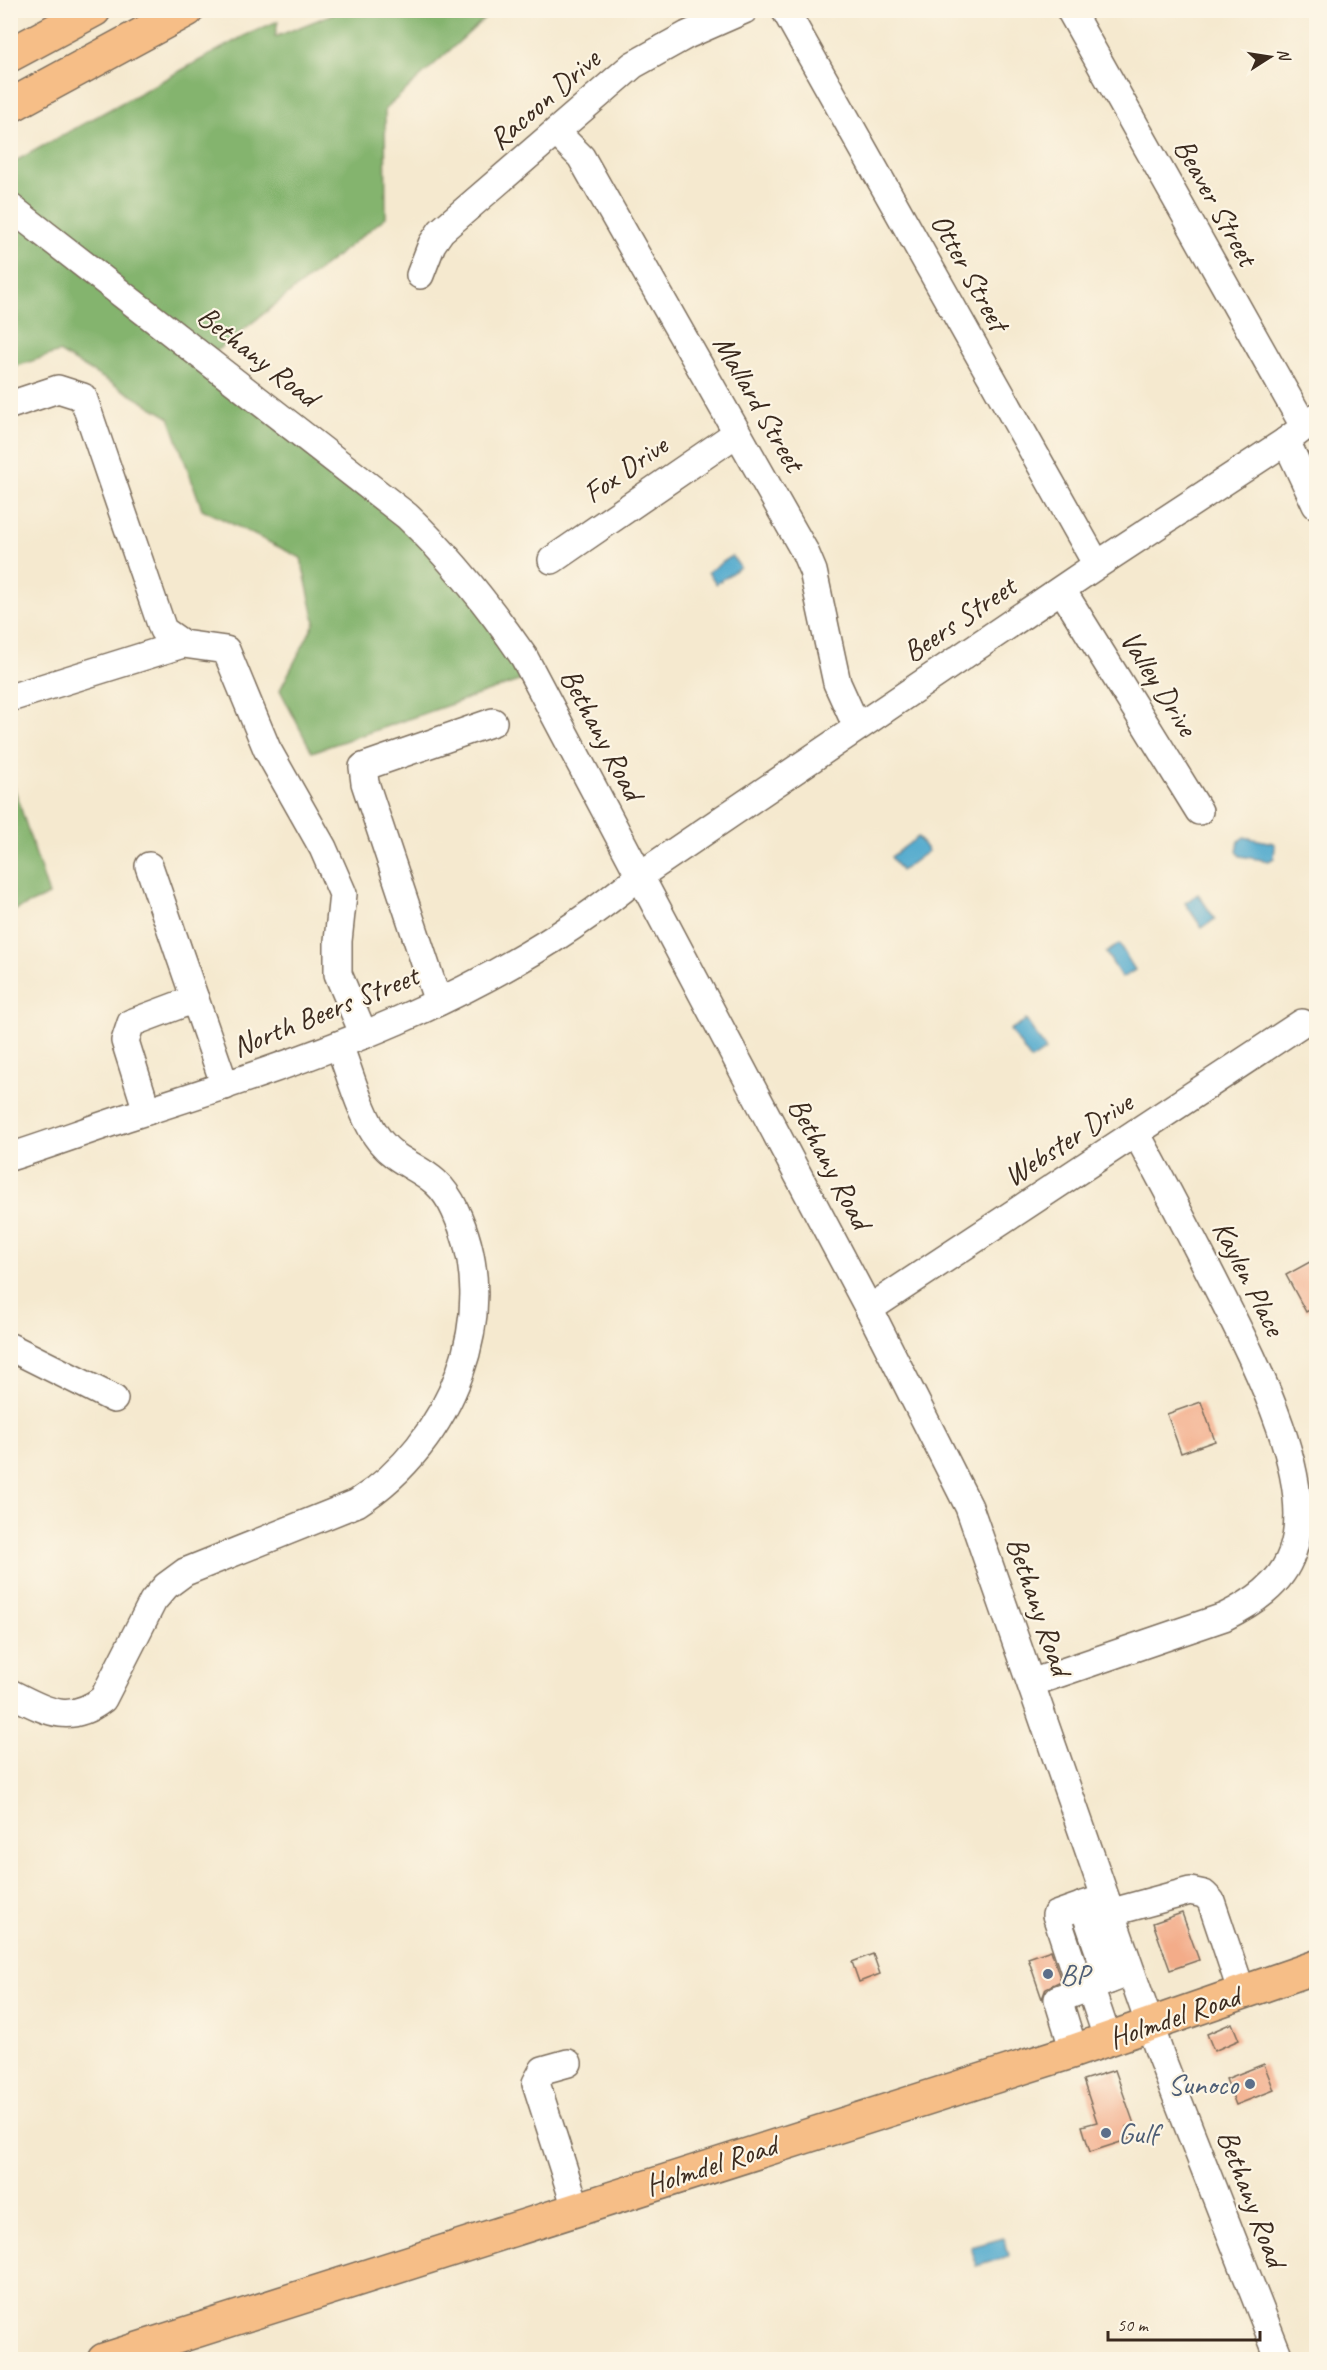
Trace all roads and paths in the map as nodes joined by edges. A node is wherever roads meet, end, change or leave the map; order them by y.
1 (94, 10) edge
2 (187, 10) edge
3 (744, 10) edge
4 (785, 10) edge
5 (1070, 10) edge
6 (10, 55) edge
7 (10, 106) edge
8 (557, 133) junction
9 (10, 207) edge
10 (420, 275) dead end
11 (10, 405) edge
12 (1302, 428) edge
13 (737, 433) junction
14 (1317, 505) edge
15 (552, 560) dead end
16 (1097, 565) junction
17 (1062, 590) junction
18 (183, 644) junction
19 (10, 698) edge
20 (493, 722) dead end
21 (857, 727) junction
22 (1199, 811) dead end
23 (149, 866) dead end
24 (639, 876) junction
25 (195, 999) junction
26 (438, 1002) junction
27 (1302, 1023) dead end
28 (363, 1035) junction
29 (339, 1045) junction
30 (225, 1086) junction
31 (147, 1111) junction
32 (1136, 1133) junction
33 (10, 1157) edge
34 (869, 1309) junction
35 (10, 1347) edge
36 (114, 1399) dead end
37 (1031, 1683) junction
38 (10, 1693) edge
39 (1099, 1905) junction
40 (1317, 1967) edge
41 (1103, 1982) junction
42 (1242, 1993) junction
43 (1150, 2026) junction
44 (1108, 2040) junction
45 (1074, 2051) junction
46 (568, 2063) dead end
47 (576, 2208) junction
48 (104, 2360) edge
49 (1280, 2360) edge

1 - 6 main road
2 - 7 main road
3 - 8 street, Racoon Drive
4 - 16 street, Otter Street
5 - 12 street, Beaver Street
8 - 10 street, Racoon Drive
8 - 13 street, Mallard Street
9 - 24 street, Bethany Road
11 - 18 street
12 - 14 street, Beaver Street
12 - 16 street, Beers Street
13 - 15 street, Fox Drive
13 - 21 street, Mallard Street
16 - 17 street, Beers Street
17 - 21 street, Beers Street
17 - 22 street, Valley Drive
18 - 19 street
18 - 28 street
20 - 26 street
21 - 24 street, Beers Street
23 - 25 street
24 - 26 street, North Beers Street
24 - 34 street, Bethany Road
25 - 30 street
25 - 31 street
26 - 28 street, North Beers Street
27 - 32 street, Webster Drive
28 - 29 street, North Beers Street
29 - 30 street, North Beers Street
29 - 38 street
30 - 31 street, North Beers Street
31 - 33 street, North Beers Street
32 - 34 street, Webster Drive
32 - 37 street, Kaylen Place
34 - 37 street, Bethany Road
35 - 36 street
37 - 39 street, Bethany Road
39 - 41 street, Bethany Road
39 - 41 street
39 - 42 street
40 - 42 main road, Holmdel Road
41 - 43 street, Bethany Road
41 - 44 street
41 - 45 street
42 - 43 main road, Holmdel Road
43 - 44 main road, Holmdel Road
43 - 49 street, Bethany Road
44 - 45 main road, Holmdel Road
45 - 47 main road, Holmdel Road
46 - 47 street
47 - 48 main road, Holmdel Road

